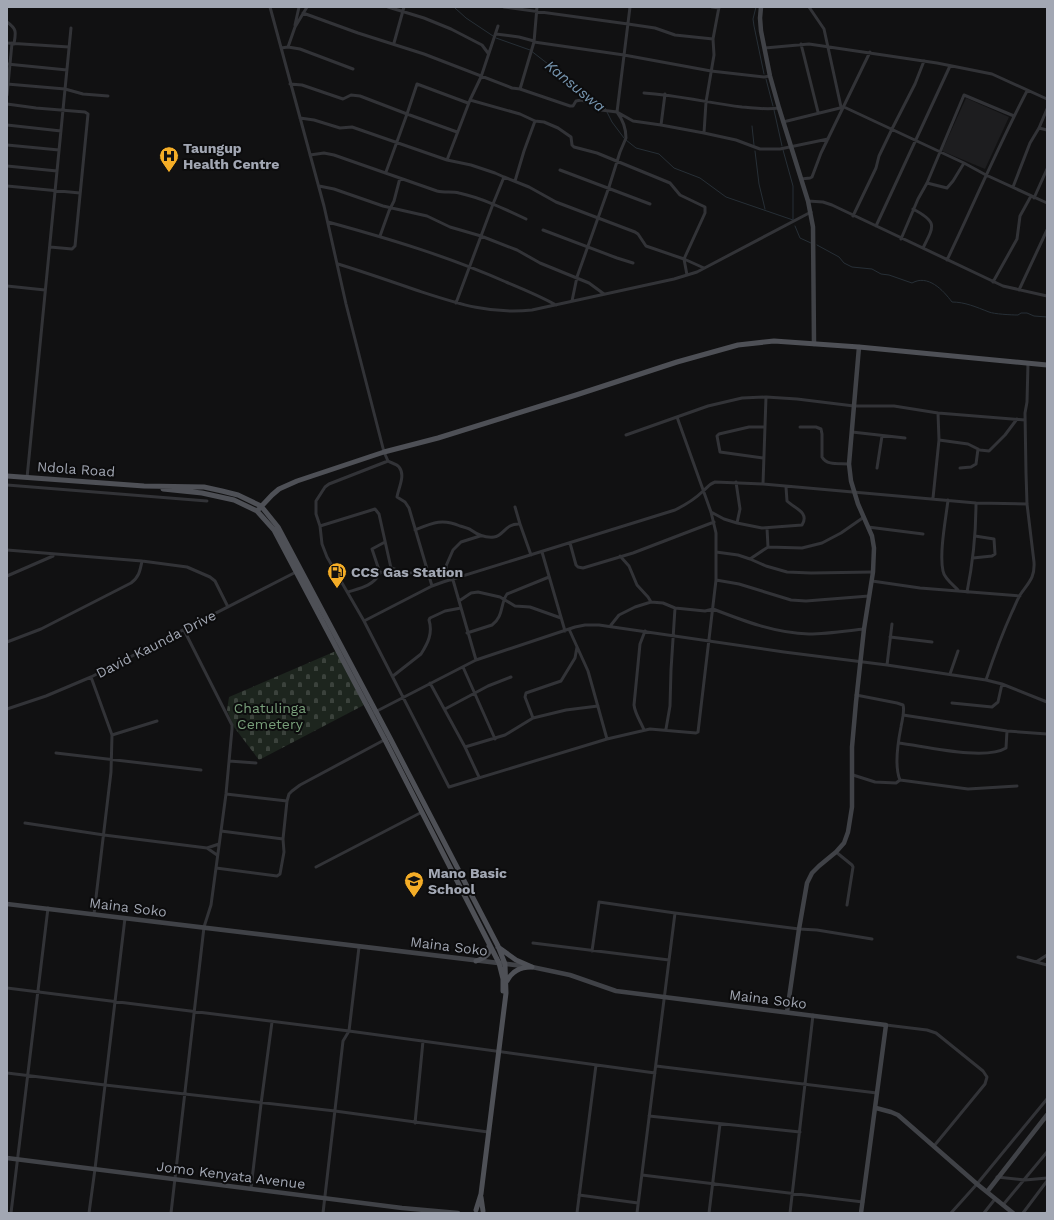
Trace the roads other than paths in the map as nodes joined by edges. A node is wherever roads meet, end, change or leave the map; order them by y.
1 (270, 7) edge
2 (299, 7) edge
3 (307, 7) edge
4 (388, 7) edge
5 (404, 7) edge
6 (504, 7) edge
7 (537, 7) edge
8 (630, 7) edge
9 (712, 7) edge
10 (761, 7) edge
11 (809, 7) edge
12 (719, 8) edge
13 (536, 11) junction
14 (402, 12) junction
15 (303, 13) junction
16 (7, 22) edge
17 (628, 24) junction
18 (498, 26) dead end
19 (295, 27) junction
20 (70, 28) dead end
21 (495, 36) junction
22 (713, 39) junction
23 (7, 42) edge
24 (534, 42) junction
25 (13, 43) junction
26 (394, 44) junction
27 (801, 44) junction
28 (69, 47) junction
29 (288, 47) junction
30 (828, 47) junction
31 (281, 48) junction
32 (765, 48) junction
33 (870, 52) junction
34 (488, 53) junction
35 (624, 56) junction
36 (924, 61) junction
37 (8, 64) edge
38 (950, 66) junction
39 (353, 69) dead end
40 (67, 70) junction
41 (711, 71) junction
42 (481, 76) junction
43 (770, 76) junction
44 (7, 84) edge
45 (290, 84) junction
46 (65, 89) junction
47 (520, 89) junction
48 (1027, 91) junction
49 (644, 93) dead end
50 (664, 94) junction
51 (7, 95) edge
52 (108, 96) dead end
53 (1047, 99) edge
54 (469, 101) junction
55 (706, 102) junction
56 (7, 104) edge
57 (842, 107) junction
58 (779, 108) junction
59 (63, 110) junction
60 (1047, 110) edge
61 (617, 112) junction
62 (818, 112) junction
63 (407, 114) junction
64 (1014, 116) junction
65 (300, 118) junction
66 (630, 119) junction
67 (535, 121) junction
68 (784, 122) junction
69 (624, 123) junction
70 (7, 125) edge
71 (661, 125) junction
72 (1039, 128) junction
73 (892, 129) junction
74 (1047, 130) edge
75 (61, 131) junction
76 (457, 132) junction
77 (704, 133) junction
78 (828, 139) junction
79 (916, 141) junction
80 (396, 143) junction
81 (7, 145) edge
82 (791, 147) junction
83 (59, 150) junction
84 (940, 152) junction
85 (310, 155) junction
86 (447, 160) junction
87 (616, 161) junction
88 (964, 163) junction
89 (7, 166) edge
90 (1047, 169) edge
91 (560, 170) dead end
92 (57, 171) junction
93 (386, 172) junction
94 (986, 175) junction
95 (504, 177) junction
96 (400, 178) junction
97 (801, 179) junction
98 (515, 181) junction
99 (927, 183) junction
100 (7, 186) edge
101 (319, 186) junction
102 (609, 187) junction
103 (1013, 187) junction
104 (55, 191) junction
105 (80, 193) junction
106 (1033, 197) junction
107 (808, 201) junction
108 (492, 204) junction
109 (650, 204) dead end
110 (1047, 204) edge
111 (391, 208) junction
112 (913, 209) junction
113 (811, 212) junction
114 (853, 216) junction
115 (598, 218) junction
116 (526, 219) dead end
117 (328, 222) junction
118 (876, 226) junction
119 (543, 230) dead end
120 (1047, 230) edge
121 (380, 236) junction
122 (481, 236) junction
123 (901, 239) junction
124 (50, 246) junction
125 (587, 247) junction
126 (923, 248) junction
127 (684, 259) junction
128 (947, 260) junction
129 (633, 263) dead end
130 (338, 264) junction
131 (470, 266) junction
132 (704, 268) junction
133 (686, 275) junction
134 (577, 277) junction
135 (993, 282) junction
136 (7, 286) edge
137 (45, 290) junction
138 (1018, 290) junction
139 (604, 294) junction
140 (1047, 296) edge
141 (572, 301) junction
142 (456, 303) junction
143 (556, 305) junction
144 (814, 344) junction
145 (859, 347) junction
146 (1028, 363) junction
147 (1047, 365) edge
148 (766, 398) junction
149 (854, 406) junction
150 (938, 413) junction
151 (677, 417) junction
152 (1017, 419) junction
153 (1025, 420) junction
154 (765, 427) junction
155 (800, 427) dead end
156 (852, 432) junction
157 (626, 435) dead end
158 (882, 436) junction
159 (905, 438) dead end
160 (939, 440) junction
161 (978, 449) junction
162 (384, 452) junction
163 (763, 458) junction
164 (388, 461) junction
165 (849, 464) junction
166 (877, 468) dead end
167 (960, 468) dead end
168 (7, 476) edge
169 (28, 478) junction
170 (736, 482) junction
171 (763, 484) junction
172 (7, 485) edge
173 (138, 486) junction
174 (786, 487) junction
175 (704, 491) junction
176 (855, 493) junction
177 (138, 495) junction
178 (933, 498) junction
179 (948, 500) junction
180 (207, 501) dead end
181 (976, 503) junction
182 (1027, 504) junction
183 (516, 507) dead end
184 (259, 509) junction
185 (711, 512) junction
186 (864, 517) junction
187 (714, 522) junction
188 (737, 523) junction
189 (520, 524) junction
190 (320, 526) junction
191 (867, 527) junction
192 (767, 528) junction
193 (415, 530) junction
194 (923, 534) dead end
195 (480, 536) junction
196 (975, 536) junction
197 (385, 542) junction
198 (570, 544) junction
199 (768, 547) junction
200 (7, 550) edge
201 (542, 552) junction
202 (716, 552) junction
203 (55, 555) junction
204 (531, 555) junction
205 (620, 556) junction
206 (750, 558) junction
207 (973, 558) junction
208 (142, 561) junction
209 (391, 568) junction
210 (298, 570) junction
211 (428, 572) junction
212 (873, 572) junction
213 (380, 573) junction
214 (7, 576) edge
215 (549, 577) junction
216 (452, 580) junction
217 (716, 580) junction
218 (872, 581) junction
219 (432, 586) junction
220 (958, 591) junction
221 (348, 592) junction
222 (967, 592) junction
223 (870, 596) junction
224 (1020, 596) junction
225 (504, 599) junction
226 (459, 601) junction
227 (651, 602) junction
228 (228, 606) junction
229 (461, 608) junction
230 (675, 608) junction
231 (713, 609) junction
232 (561, 618) junction
233 (364, 621) junction
234 (892, 624) dead end
235 (611, 625) junction
236 (569, 629) junction
237 (864, 629) junction
238 (184, 630) junction
239 (565, 631) junction
240 (645, 631) junction
241 (467, 632) junction
242 (674, 636) junction
243 (890, 637) junction
244 (710, 641) junction
245 (7, 642) edge
246 (932, 642) dead end
247 (577, 646) junction
248 (958, 651) dead end
249 (476, 660) junction
250 (861, 662) junction
251 (887, 665) junction
252 (463, 667) junction
253 (950, 674) junction
254 (393, 676) junction
255 (91, 677) junction
256 (511, 677) dead end
257 (986, 680) junction
258 (430, 683) junction
259 (1002, 684) junction
260 (475, 693) junction
261 (856, 695) junction
262 (404, 697) junction
263 (1047, 702) edge
264 (952, 703) dead end
265 (598, 706) junction
266 (7, 709) edge
267 (445, 709) junction
268 (374, 713) junction
269 (903, 715) junction
270 (533, 718) junction
271 (157, 721) dead end
272 (666, 729) junction
273 (644, 730) junction
274 (1008, 731) junction
275 (1047, 734) edge
276 (112, 735) junction
277 (387, 739) junction
278 (495, 739) junction
279 (607, 739) junction
280 (899, 743) junction
281 (465, 747) junction
282 (56, 753) dead end
283 (112, 761) junction
284 (229, 761) junction
285 (256, 763) dead end
286 (201, 770) dead end
287 (853, 775) junction
288 (479, 777) junction
289 (900, 780) junction
290 (1017, 786) dead end
291 (226, 794) junction
292 (288, 801) junction
293 (426, 808) junction
294 (422, 812) junction
295 (25, 823) dead end
296 (221, 831) junction
297 (104, 835) junction
298 (283, 839) junction
299 (219, 844) junction
300 (207, 848) junction
301 (836, 852) junction
302 (217, 856) junction
303 (316, 867) dead end
304 (216, 868) junction
305 (7, 904) edge
306 (847, 905) dead end
307 (48, 908) junction
308 (94, 914) junction
309 (675, 914) junction
310 (125, 918) junction
311 (204, 927) junction
312 (799, 929) junction
313 (872, 939) dead end
314 (534, 943) dead end
315 (489, 946) junction
316 (498, 946) junction
317 (359, 947) junction
318 (592, 951) junction
319 (1047, 955) edge
320 (1018, 958) dead end
321 (476, 960) junction
322 (669, 960) junction
323 (1036, 962) junction
324 (499, 963) junction
325 (505, 964) junction
326 (1047, 965) edge
327 (532, 967) junction
328 (507, 982) junction
329 (7, 988) edge
330 (38, 992) junction
331 (665, 997) junction
332 (116, 1001) junction
333 (505, 1003) junction
334 (194, 1012) junction
335 (787, 1012) junction
336 (813, 1015) junction
337 (272, 1022) junction
338 (886, 1025) junction
339 (349, 1031) junction
340 (423, 1041) junction
341 (498, 1051) junction
342 (596, 1064) junction
343 (656, 1066) junction
344 (7, 1073) edge
345 (655, 1073) junction
346 (28, 1075) junction
347 (805, 1084) junction
348 (105, 1085) junction
349 (877, 1093) junction
350 (184, 1095) junction
351 (1047, 1099) edge
352 (261, 1104) junction
353 (876, 1108) junction
354 (335, 1111) junction
355 (1047, 1115) edge
356 (649, 1116) junction
357 (415, 1123) junction
358 (720, 1124) junction
359 (488, 1132) junction
360 (800, 1132) junction
361 (934, 1146) junction
362 (1047, 1152) edge
363 (7, 1158) edge
364 (18, 1159) junction
365 (95, 1169) junction
366 (642, 1175) junction
367 (997, 1177) junction
368 (175, 1178) junction
369 (1047, 1178) edge
370 (1024, 1180) junction
371 (1047, 1181) edge
372 (713, 1183) junction
373 (977, 1184) junction
374 (251, 1188) junction
375 (987, 1192) junction
376 (792, 1193) junction
377 (481, 1194) junction
378 (579, 1195) junction
379 (326, 1198) junction
380 (995, 1198) junction
381 (863, 1202) junction
382 (638, 1203) junction
383 (1003, 1205) junction
384 (402, 1210) edge
385 (475, 1212) edge
386 (484, 1212) edge
387 (1011, 1212) edge
388 (11, 1213) edge
389 (89, 1213) edge
390 (171, 1213) edge
391 (323, 1213) edge
392 (453, 1213) edge
393 (458, 1213) edge
394 (577, 1213) edge
395 (637, 1213) edge
396 (709, 1213) edge
397 (790, 1213) edge
398 (861, 1213) edge
399 (950, 1213) edge
400 (984, 1213) edge
401 (1023, 1213) edge

1 - 31 street
2 - 19 street
3 - 15 street
4 - 14 street
5 - 14 street
6 - 13 street
7 - 13 street
8 - 17 street
9 - 12 street
10 - 32 street
11 - 30 street
12 - 22 street
13 - 17 street
13 - 24 street
14 - 26 street
14 - 34 street
15 - 19 street
15 - 26 street
16 - 25 street
17 - 22 street
17 - 35 street
18 - 21 street
19 - 29 street
20 - 28 street
21 - 24 street
21 - 34 street
22 - 41 street
23 - 25 street
24 - 35 street
24 - 47 street
25 - 28 street
25 - 37 street
26 - 42 street
27 - 30 street
27 - 32 street
27 - 62 street
28 - 40 street
29 - 31 street
29 - 39 street
30 - 33 street
30 - 57 street
31 - 45 street
32 - 43 street
33 - 36 street
33 - 57 street
34 - 42 street
35 - 41 street
35 - 61 street
36 - 38 street
36 - 73 street
37 - 40 street
37 - 44 street
38 - 48 street
38 - 79 street
40 - 46 street
41 - 43 street
41 - 55 street
42 - 47 street
42 - 54 street
43 - 58 street
44 - 46 street
44 - 51 street
45 - 63 street
45 - 65 street
46 - 52 street
46 - 59 street
47 - 61 street
48 - 53 street
48 - 64 street
49 - 50 street
50 - 55 street
50 - 71 street
54 - 63 street
54 - 67 street
54 - 76 street
55 - 58 street
55 - 77 street
56 - 59 street
57 - 62 street
57 - 73 street
57 - 78 street
58 - 68 street
59 - 75 street
59 - 105 street
60 - 72 street
61 - 66 street
61 - 69 street
62 - 68 street
63 - 76 street
63 - 80 street
64 - 84 street
64 - 94 street
65 - 80 street
65 - 85 street
66 - 69 street
66 - 71 street
67 - 87 street
67 - 98 street
68 - 82 street
69 - 87 street
70 - 75 street
71 - 77 street
72 - 74 street
72 - 103 street
73 - 79 street
73 - 114 street
75 - 83 street
76 - 86 street
77 - 82 street
78 - 82 street
78 - 97 street
79 - 84 street
79 - 118 street
80 - 86 street
80 - 93 street
81 - 83 street
82 - 97 street
83 - 92 street
84 - 88 street
84 - 99 street
85 - 93 street
85 - 101 street
86 - 95 street
87 - 102 street
87 - 127 street
88 - 94 street
88 - 99 street
89 - 92 street
90 - 106 street
91 - 102 street
92 - 104 street
93 - 96 street
94 - 103 street
94 - 128 street
95 - 98 street
95 - 108 street
96 - 108 street
96 - 111 street
97 - 107 street
98 - 115 street
99 - 112 street
100 - 104 street
101 - 111 street
101 - 117 street
102 - 109 street
102 - 115 street
103 - 106 street
104 - 105 street
104 - 124 street
105 - 124 street
106 - 110 street
106 - 135 street
107 - 113 street
107 - 114 street
108 - 116 street
108 - 122 street
111 - 121 street
111 - 122 street
112 - 123 street
112 - 126 street
113 - 132 street
113 - 144 street
114 - 118 street
115 - 125 street
115 - 127 street
117 - 121 street
117 - 130 street
118 - 123 street
119 - 125 street
120 - 138 street
121 - 131 street
122 - 131 street
122 - 134 street
123 - 126 street
124 - 137 street
125 - 129 street
125 - 134 street
126 - 128 street
127 - 132 street
127 - 133 street
128 - 135 street
130 - 142 street
130 - 162 street
131 - 142 street
131 - 143 street
132 - 133 street
133 - 139 street
134 - 139 street
134 - 141 street
135 - 138 street
136 - 137 street
137 - 169 street
138 - 140 street
139 - 141 street
141 - 143 street
142 - 143 street
144 - 145 main road
144 - 162 main road
145 - 146 main road
145 - 149 street
146 - 147 main road
146 - 153 street
148 - 149 street
148 - 151 street
148 - 154 street
149 - 150 street
149 - 156 street
150 - 152 street
150 - 160 street
151 - 157 street
151 - 175 street
152 - 153 street
152 - 161 street
153 - 182 street
154 - 163 street
154 - 163 street
155 - 165 street
156 - 158 street
156 - 165 street
158 - 159 street
158 - 166 street
160 - 161 street
160 - 178 street
161 - 167 street
162 - 164 street
162 - 184 main road
163 - 171 street
164 - 190 street
164 - 193 street
165 - 176 street
168 - 169 main road, Ndola Road
169 - 173 main road, Ndola Road
170 - 171 street
170 - 175 street
170 - 188 street
171 - 174 street
172 - 177 street
173 - 177 street
173 - 184 main road, Ndola Road
174 - 176 street
174 - 192 street
175 - 185 street
175 - 198 street
176 - 178 street
176 - 186 street
177 - 180 street
178 - 179 street
179 - 181 street
179 - 220 street
181 - 182 street
181 - 196 street
182 - 224 street
183 - 189 street
184 - 210 main road
185 - 187 street
185 - 188 street
186 - 191 street
186 - 199 street
187 - 202 street
187 - 205 street
188 - 192 street
189 - 195 street
189 - 204 street
190 - 197 street
190 - 221 street
191 - 194 street
191 - 212 street
192 - 199 street
193 - 195 street
193 - 211 street
195 - 216 street
196 - 207 street
196 - 207 street
197 - 209 street
197 - 213 street
198 - 201 street
198 - 205 street
199 - 206 street
200 - 203 street
201 - 204 street
201 - 215 street
202 - 206 street
202 - 217 street
203 - 208 street
203 - 214 street
204 - 216 street
205 - 227 street
206 - 212 street
207 - 222 street
208 - 228 street
208 - 245 street
209 - 211 street
209 - 213 street
210 - 228 street, David Kaunda Drive
210 - 268 main road
211 - 219 street
212 - 218 street
213 - 221 street
215 - 225 street
215 - 232 street
216 - 219 street
216 - 226 street
217 - 223 street
217 - 231 street
218 - 220 street
218 - 223 street
219 - 233 street
220 - 222 street
221 - 233 street
222 - 224 street
223 - 237 street
224 - 257 street
225 - 226 street
225 - 232 street
225 - 241 street
226 - 229 street
227 - 230 street
227 - 235 street
228 - 238 street, David Kaunda Drive
229 - 241 street
229 - 254 street
230 - 231 street
230 - 242 street
231 - 237 street
231 - 244 street
232 - 239 street
233 - 254 street
234 - 243 street
235 - 236 street
235 - 240 street
236 - 239 street
236 - 247 street
237 - 250 street
238 - 255 street, David Kaunda Drive
238 - 284 street
239 - 249 street
240 - 242 street
240 - 273 street
241 - 249 street
242 - 244 street
242 - 272 street
243 - 246 street
243 - 251 street
244 - 250 street
244 - 272 street
247 - 265 street
247 - 270 street
248 - 253 street
249 - 252 street
250 - 251 street
250 - 261 street
251 - 253 street
252 - 258 street
252 - 260 street
253 - 257 street
254 - 262 street
255 - 266 street, David Kaunda Drive
255 - 276 street
256 - 260 street
257 - 259 street
258 - 262 street
258 - 267 street
259 - 263 street
259 - 264 street
260 - 267 street
260 - 278 street
261 - 269 street
261 - 287 street
262 - 268 street
262 - 288 street
265 - 270 street
265 - 279 street
267 - 281 street
268 - 277 main road
269 - 274 street
269 - 280 street
270 - 278 street
271 - 276 street
272 - 273 street
273 - 279 street
274 - 275 street
274 - 280 street
276 - 283 street
277 - 292 street
277 - 293 main road
277 - 294 main road
278 - 281 street
279 - 288 street
280 - 289 street
281 - 288 street
282 - 283 street
283 - 286 street
283 - 297 street
284 - 285 street
284 - 291 street
287 - 289 street
287 - 301 street
289 - 290 street
291 - 292 street
291 - 296 street
292 - 298 street
293 - 294 street
293 - 316 main road
294 - 303 street
294 - 315 main road
295 - 297 street
296 - 298 street
296 - 299 street
297 - 300 street
297 - 308 street
298 - 304 street
299 - 300 street
299 - 302 street
300 - 302 street
301 - 306 street
301 - 312 street
302 - 304 street
304 - 311 street
305 - 307 street, Maina Soko
307 - 308 street, Maina Soko
307 - 330 street
308 - 310 street, Maina Soko
309 - 312 street
309 - 318 street
309 - 322 street
310 - 311 street, Maina Soko
310 - 332 street
311 - 317 street, Maina Soko
311 - 334 street
312 - 313 street
312 - 335 street
314 - 318 street
315 - 321 main road
315 - 324 main road
316 - 325 main road
316 - 327 main road
317 - 321 street, Maina Soko
317 - 339 street
318 - 322 street
319 - 323 street
320 - 323 street
321 - 324 street, Maina Soko
322 - 331 street
323 - 326 street
324 - 325 street, Maina Soko
324 - 333 main road
325 - 327 street, Maina Soko
325 - 328 main road
327 - 328 main road
327 - 331 street, Maina Soko
328 - 333 main road
329 - 330 street
330 - 332 street
330 - 346 street
331 - 335 street, Maina Soko
331 - 343 street
332 - 334 street
332 - 348 street
333 - 341 main road
334 - 337 street
334 - 350 street
335 - 336 street, Maina Soko
336 - 338 street, Maina Soko
336 - 347 street
337 - 339 street
337 - 352 street
338 - 349 street
338 - 361 street
339 - 340 street
339 - 354 street
340 - 341 street
340 - 357 street
341 - 342 street
341 - 359 main road
342 - 345 street
342 - 378 street
343 - 345 street
343 - 347 street
344 - 346 street
345 - 356 street
346 - 348 street
346 - 364 street
347 - 349 street
347 - 360 street
348 - 350 street
348 - 365 street
349 - 353 street
350 - 352 street
350 - 368 street
351 - 373 street
352 - 354 street
352 - 374 street
353 - 361 street
353 - 381 street
354 - 357 street
354 - 379 street
355 - 367 street
356 - 358 street
356 - 366 street
357 - 359 street
358 - 360 street
358 - 372 street
359 - 377 main road
360 - 376 street
361 - 373 street
362 - 370 street
363 - 364 street, Jomo Kenyata Avenue
364 - 365 street, Jomo Kenyata Avenue
364 - 388 street
365 - 368 street, Jomo Kenyata Avenue
365 - 389 street
366 - 372 street
366 - 382 street
367 - 370 street
367 - 375 street
368 - 374 street, Jomo Kenyata Avenue
368 - 390 street
369 - 370 street
370 - 383 street
371 - 401 street
372 - 376 street
372 - 396 street
373 - 375 street
373 - 399 street
374 - 379 street, Jomo Kenyata Avenue
375 - 380 street
376 - 381 street
376 - 397 street
377 - 385 main road
377 - 386 main road
378 - 382 street
378 - 394 street
379 - 384 street, Jomo Kenyata Avenue
379 - 391 street
380 - 383 street
380 - 400 street
381 - 398 street
382 - 395 street
383 - 387 street
384 - 392 street, Jomo Kenyata Avenue
385 - 386 main road
392 - 393 street, Jomo Kenyata Avenue

